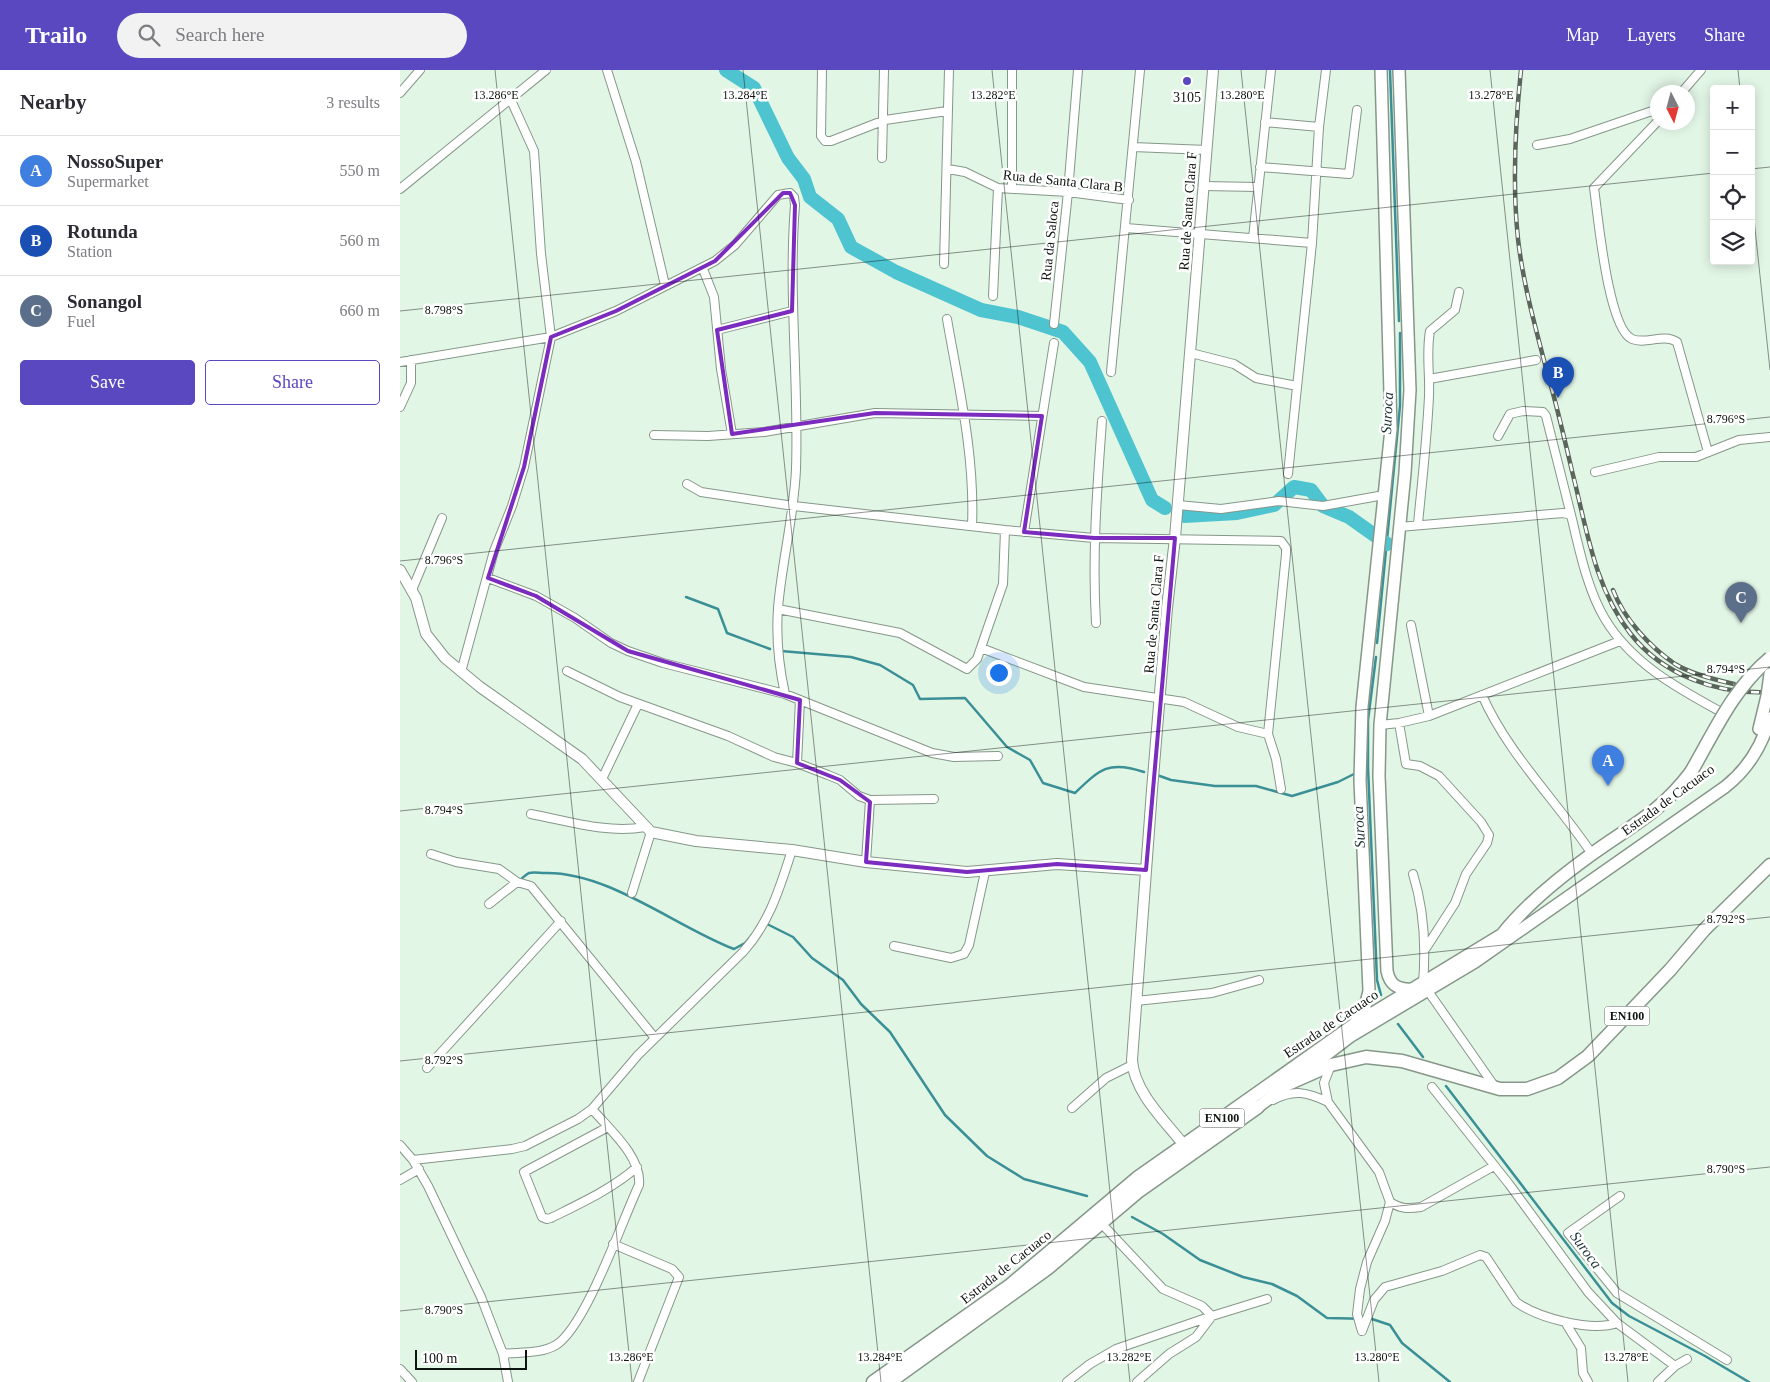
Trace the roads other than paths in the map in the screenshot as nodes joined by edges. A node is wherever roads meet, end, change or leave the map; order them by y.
1 (420, 70) edge
2 (546, 70) edge
3 (608, 70) edge
4 (822, 70) edge
5 (884, 70) edge
6 (949, 70) edge
7 (1012, 70) edge
8 (1078, 70) edge
9 (1140, 70) edge
10 (1213, 70) edge
11 (1271, 70) edge
12 (1326, 70) edge
13 (1381, 70) edge
14 (1399, 70) edge
15 (1701, 70) edge
16 (1688, 85) edge
17 (400, 93) edge
18 (510, 98) junction
19 (1357, 110) dead end
20 (947, 111) junction
21 (1650, 112) edge
22 (885, 120) junction
23 (1265, 122) junction
24 (1319, 127) junction
25 (1650, 129) edge
26 (1537, 144) dead end
27 (1133, 147) junction
28 (1207, 150) junction
29 (882, 158) dead end
30 (1260, 167) junction
31 (948, 169) junction
32 (1316, 172) junction
33 (1203, 186) junction
34 (1258, 187) junction
35 (998, 188) junction
36 (400, 189) edge
37 (1012, 189) junction
38 (1068, 192) junction
39 (1129, 200) junction
40 (1126, 228) junction
41 (1200, 234) junction
42 (1253, 238) junction
43 (1312, 243) junction
44 (944, 264) dead end
45 (703, 269) junction
46 (665, 285) junction
47 (1459, 292) dead end
48 (993, 296) dead end
49 (792, 310) junction
50 (947, 319) dead end
51 (1054, 324) dead end
52 (1409, 324) junction
53 (1389, 326) junction
54 (717, 330) junction
55 (551, 337) junction
56 (1054, 343) dead end
57 (1191, 353) junction
58 (411, 360) junction
59 (1536, 360) dead end
60 (400, 362) edge
61 (1111, 372) dead end
62 (1429, 379) junction
63 (1296, 386) junction
64 (400, 407) edge
65 (963, 413) junction
66 (1042, 416) junction
67 (1102, 421) dead end
68 (797, 427) junction
69 (732, 434) junction
70 (654, 435) dead end
71 (1498, 436) dead end
72 (1770, 437) edge
73 (1708, 452) junction
74 (1595, 472) dead end
75 (1288, 474) dead end
76 (687, 484) dead end
77 (1384, 495) junction
78 (1178, 505) junction
79 (794, 506) junction
80 (1570, 515) junction
81 (442, 518) dead end
82 (1418, 524) junction
83 (972, 526) junction
84 (1399, 527) junction
85 (1005, 530) junction
86 (1024, 532) junction
87 (1094, 538) junction
88 (1176, 538) junction
89 (400, 570) edge
90 (488, 578) junction
91 (412, 590) junction
92 (778, 609) junction
93 (1096, 623) dead end
94 (1411, 625) dead end
95 (1620, 641) junction
96 (981, 648) junction
97 (1368, 648) junction
98 (1387, 650) junction
99 (1770, 658) edge
100 (567, 671) dead end
101 (462, 672) junction
102 (1770, 674) edge
103 (785, 694) junction
104 (1482, 695) junction
105 (1161, 698) junction
106 (800, 700) junction
107 (638, 704) junction
108 (1723, 713) junction
109 (1429, 716) junction
110 (1770, 718) edge
111 (1399, 723) junction
112 (1380, 724) junction
113 (1268, 734) junction
114 (998, 756) dead end
115 (797, 762) junction
116 (602, 779) junction
117 (1281, 789) dead end
118 (934, 799) dead end
119 (870, 800) junction
120 (531, 814) dead end
121 (648, 829) junction
122 (792, 850) junction
123 (430, 854) dead end
124 (1592, 854) junction
125 (866, 862) junction
126 (1770, 865) edge
127 (1146, 870) junction
128 (985, 872) junction
129 (1413, 874) dead end
130 (517, 882) junction
131 (632, 893) dead end
132 (489, 904) dead end
133 (561, 921) junction
134 (1502, 936) junction
135 (894, 946) dead end
136 (1426, 948) junction
137 (1259, 980) dead end
138 (1421, 988) junction
139 (1136, 1001) junction
140 (1382, 1013) junction
141 (1354, 1025) junction
142 (655, 1038) junction
143 (1132, 1065) junction
144 (1331, 1065) junction
145 (427, 1068) dead end
146 (1288, 1084) junction
147 (1432, 1087) dead end
148 (1496, 1088) junction
149 (1328, 1102) junction
150 (1258, 1107) junction
151 (1072, 1108) dead end
152 (592, 1109) junction
153 (608, 1127) junction
154 (400, 1145) edge
155 (1184, 1145) junction
156 (413, 1160) junction
157 (1494, 1166) junction
158 (637, 1167) junction
159 (419, 1169) junction
160 (400, 1180) edge
161 (1620, 1196) dead end
162 (1390, 1202) junction
163 (1101, 1223) junction
164 (613, 1244) junction
165 (1267, 1299) dead end
166 (1212, 1316) junction
167 (1565, 1322) junction
168 (1617, 1322) junction
169 (503, 1354) junction
170 (1687, 1359) dead end
171 (1727, 1360) dead end
172 (1675, 1366) junction
173 (400, 1368) edge
174 (412, 1382) edge
175 (508, 1382) edge
176 (638, 1382) edge
177 (873, 1382) edge
178 (890, 1382) edge
179 (1067, 1382) edge
180 (1137, 1382) edge
181 (1588, 1382) edge
182 (1658, 1382) edge

1 - 17 street
2 - 18 street
3 - 46 street
4 - 22 street
5 - 22 street
6 - 20 street
7 - 37 street
8 - 38 street, Rua da Saloca
9 - 27 street
10 - 28 street, Rua de Santa Clara F
11 - 23 street
12 - 24 street
13 - 53 main road
14 - 52 main road
15 - 16 street
18 - 36 street
18 - 55 street
19 - 32 street
20 - 22 street
20 - 31 street
21 - 26 street
22 - 29 street
23 - 24 street
23 - 30 street
24 - 32 street
25 - 73 street
27 - 28 street
27 - 39 street
28 - 33 street, Rua de Santa Clara F
30 - 32 street
30 - 34 street
31 - 35 street, Rua de Santa Clara B
31 - 44 street
32 - 43 street
33 - 34 street
33 - 41 street, Rua de Santa Clara F
34 - 42 street
35 - 37 street, Rua de Santa Clara B
35 - 48 street
37 - 38 street, Rua de Santa Clara B
38 - 39 street, Rua de Santa Clara B
38 - 51 street, Rua da Saloca
39 - 40 street
40 - 41 street
40 - 61 street
41 - 42 street
41 - 57 street, Rua de Santa Clara F
42 - 43 street
43 - 63 street
45 - 46 street
45 - 49 street
45 - 54 street
46 - 55 street
47 - 62 street
49 - 54 street
49 - 68 street
50 - 65 street
52 - 53 main road
52 - 84 main road
53 - 77 main road
54 - 69 street
55 - 58 street
55 - 90 street
56 - 66 street
57 - 63 street
57 - 78 street, Rua de Santa Clara F
58 - 60 street
58 - 64 street
59 - 62 street
62 - 82 street
63 - 75 street
65 - 66 street
65 - 68 street
65 - 83 street
66 - 86 street
67 - 87 street
68 - 69 street
68 - 79 street
69 - 70 street
71 - 80 street
72 - 73 street
73 - 74 street
76 - 79 street
77 - 78 street
77 - 97 main road
78 - 88 street, Rua de Santa Clara F
79 - 83 street
79 - 92 street
80 - 82 street
80 - 95 street
81 - 91 street
82 - 84 street
83 - 85 street
84 - 98 main road
85 - 86 street
85 - 96 street
86 - 87 street
87 - 88 street
87 - 93 street
88 - 105 street, Rua de Santa Clara F
88 - 113 street
89 - 91 street
90 - 101 street
90 - 103 street
91 - 101 street
92 - 96 street
92 - 103 street
94 - 109 street
95 - 104 street
95 - 108 street
96 - 105 street
97 - 98 main road
97 - 141 main road
98 - 112 main road
99 - 108 main road, EN100, bridge
100 - 107 street
101 - 116 street
102 - 134 main road, Estrada de Cacuaco, bridge
103 - 106 street
104 - 109 street
104 - 124 street
105 - 113 street
105 - 127 street, Rua de Santa Clara F
106 - 114 street
106 - 115 street
107 - 115 street
107 - 116 street
108 - 124 main road, EN100, bridge
109 - 111 street
110 - 138 main road, Estrada de Cacuaco
111 - 112 street
111 - 136 street
112 - 138 main road
113 - 117 street
115 - 119 street
116 - 121 street
118 - 119 street
119 - 125 street
120 - 121 street
121 - 122 street
121 - 131 street
122 - 125 street
122 - 142 street
123 - 130 street
124 - 134 main road, EN100
125 - 128 street
126 - 148 main road, EN100
127 - 128 street
127 - 139 street, Rua de Santa Clara F
128 - 135 street
129 - 136 street
130 - 132 street
130 - 133 street
133 - 142 street
133 - 145 street
134 - 138 main road, Estrada de Cacuaco / EN100
136 - 138 street
137 - 139 street
138 - 140 main road, Estrada de Cacuaco / EN100
138 - 148 street
139 - 143 street, Rua de Santa Clara F
140 - 141 main road, Estrada de Cacuaco / EN100
140 - 146 main road, Estrada de Cacuaco
141 - 155 main road, Estrada de Cacuaco / EN100
142 - 152 street
143 - 151 street
143 - 155 street, Rua de Santa Clara F
144 - 146 main road, Estrada de Cacuaco / EN100
144 - 148 main road, Estrada de Cacuaco / EN100
144 - 149 street
146 - 150 main road, Estrada de Cacuaco
147 - 157 street
149 - 150 street
149 - 162 street
150 - 163 main road, Estrada de Cacuaco / EN100
152 - 153 street
152 - 156 street
153 - 158 street
153 - 158 street
154 - 156 street
155 - 177 main road, Estrada de Cacuaco / EN100
156 - 159 street
157 - 162 street
157 - 168 street
158 - 164 street
159 - 160 street
159 - 169 street
161 - 171 street
162 - 167 street
163 - 166 street
163 - 178 main road, Estrada de Cacuaco / EN100
164 - 169 street
164 - 176 street
165 - 166 street
166 - 179 street
166 - 180 street
167 - 168 street
167 - 181 street
168 - 172 street
169 - 175 street
170 - 172 street
172 - 182 street
173 - 174 street

